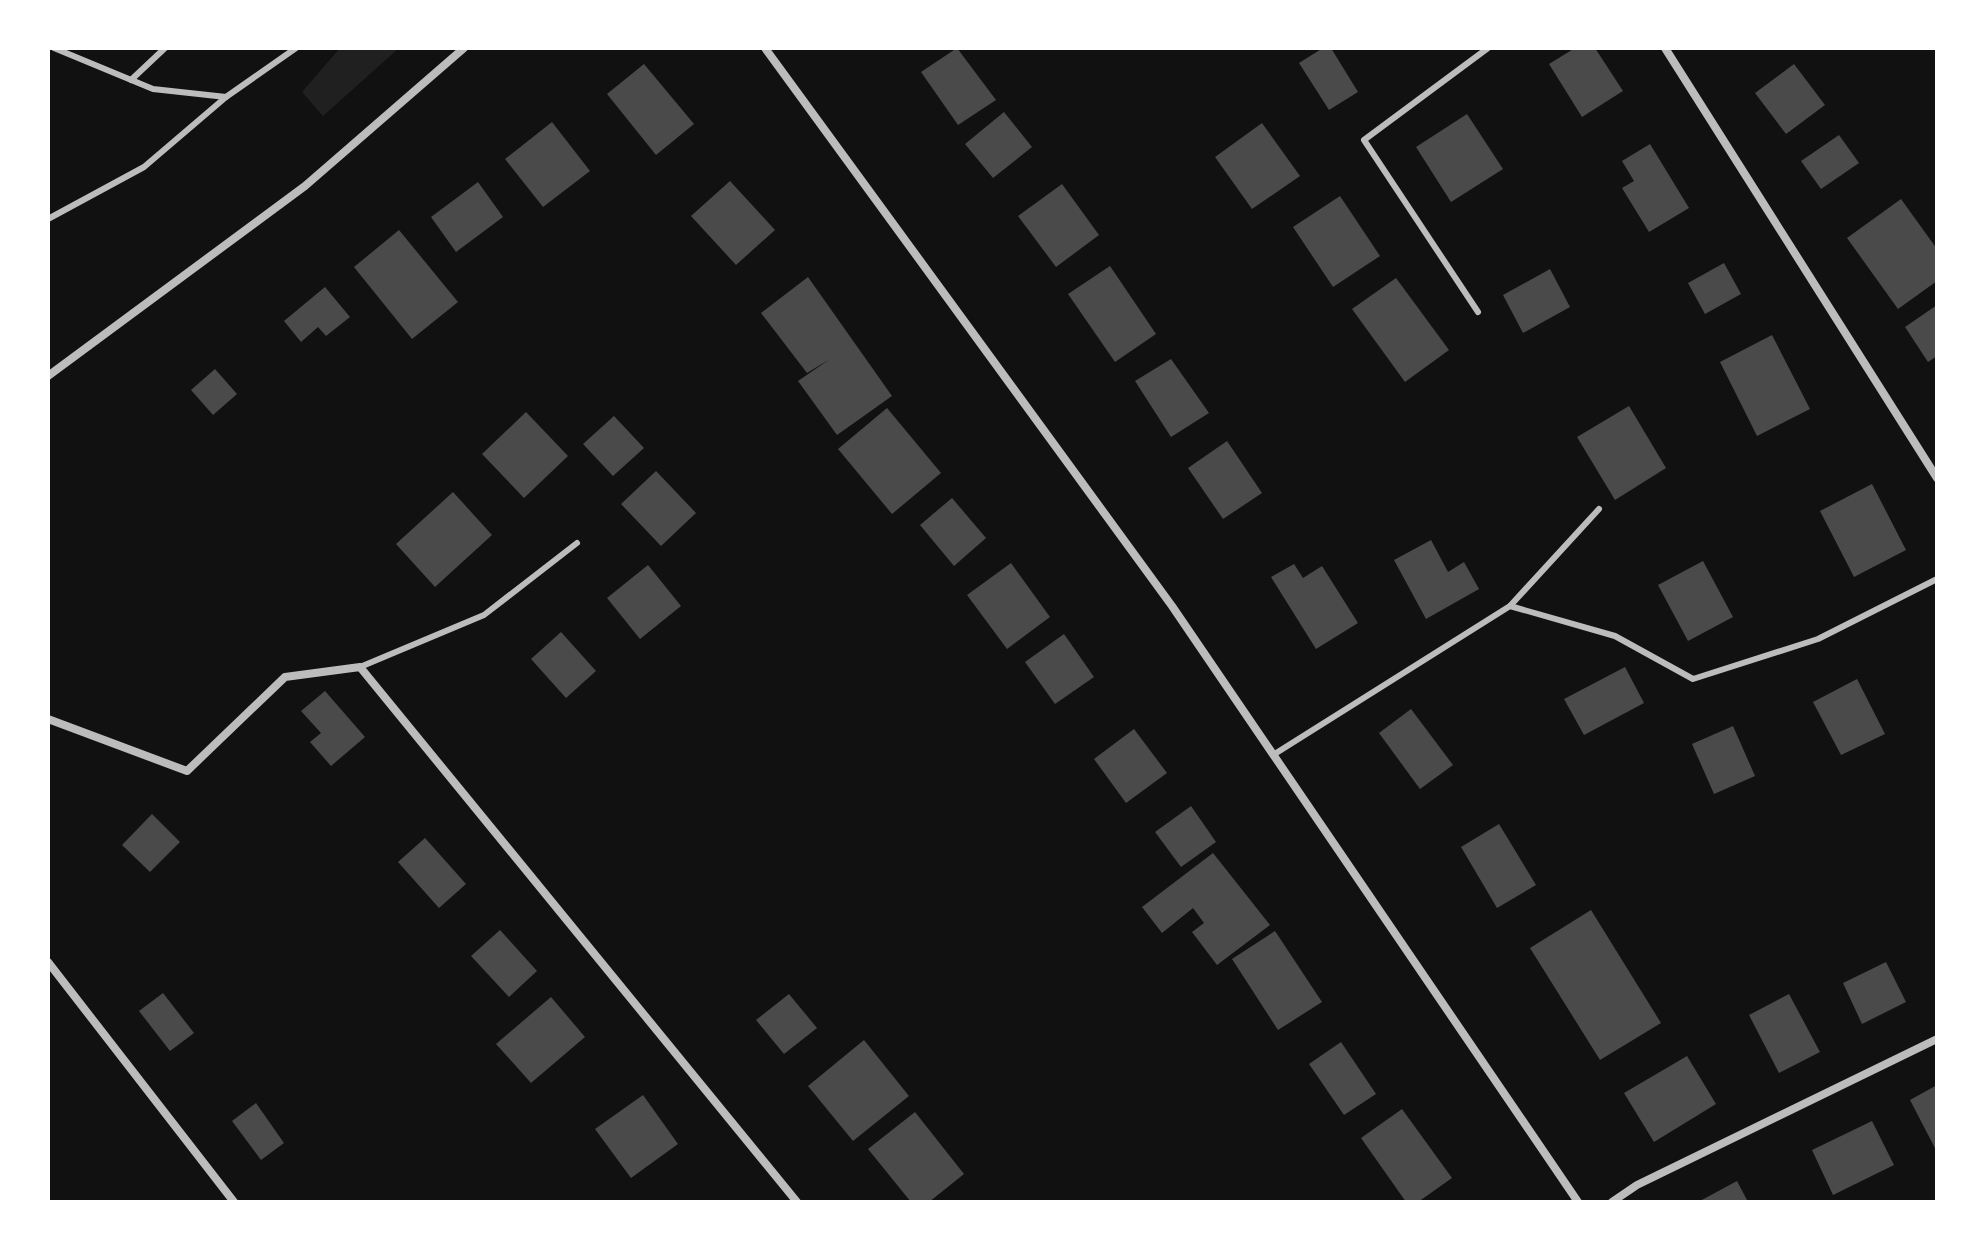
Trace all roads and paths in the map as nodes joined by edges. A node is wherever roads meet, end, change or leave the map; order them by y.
1 (54, 48) edge
2 (165, 48) edge
3 (296, 48) edge
4 (464, 48) edge
5 (765, 48) edge
6 (1488, 48) edge
7 (1665, 48) edge
8 (131, 80) junction
9 (226, 97) junction
10 (48, 219) edge
11 (1478, 312) dead end
12 (48, 376) edge
13 (1937, 478) edge
14 (1599, 509) dead end
15 (577, 543) dead end
16 (1937, 579) edge
17 (1510, 606) junction
18 (360, 667) junction
19 (48, 719) edge
20 (1273, 755) junction
21 (48, 962) edge
22 (1937, 1039) edge
23 (234, 1202) edge
24 (797, 1202) edge
25 (1578, 1202) edge
26 (1612, 1202) edge

1 - 8 lane
2 - 8 lane
3 - 9 lane
4 - 12 street
5 - 20 street
6 - 11 lane
7 - 13 street
8 - 9 lane
9 - 10 lane
14 - 17 lane
15 - 18 lane
16 - 17 lane
17 - 20 lane
18 - 19 street
18 - 24 street
20 - 25 street
21 - 23 street
22 - 26 street

